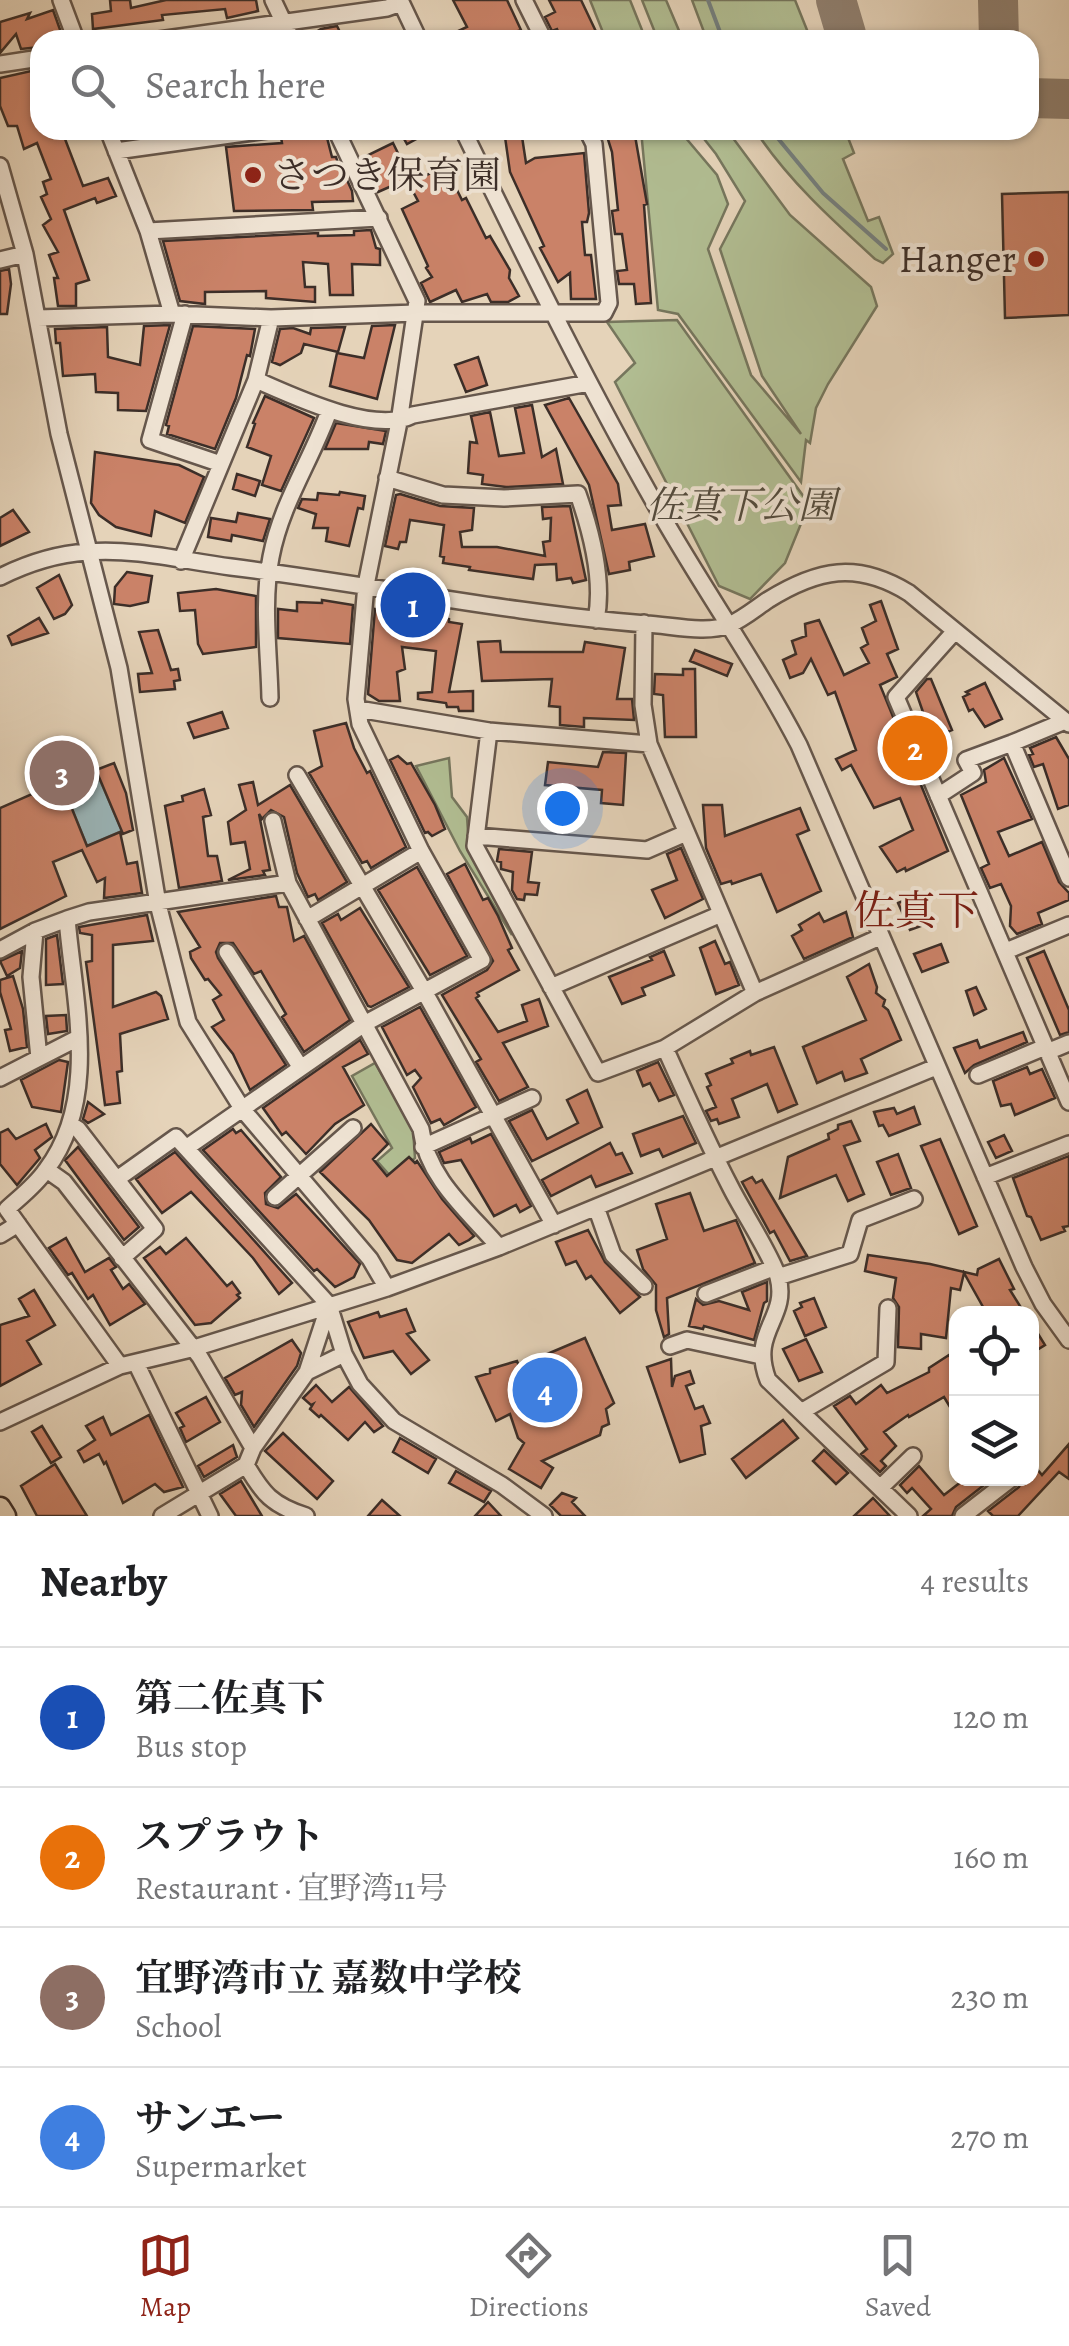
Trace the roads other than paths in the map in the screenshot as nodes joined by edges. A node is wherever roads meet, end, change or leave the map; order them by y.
1 (60, 0) edge
2 (273, 0) edge
3 (524, 0) edge
4 (400, 2) edge
5 (284, 22) junction
6 (72, 30) edge
7 (228, 30) edge
8 (288, 30) edge
9 (414, 30) edge
10 (539, 30) edge
11 (30, 60) edge
12 (0, 64) edge
13 (112, 140) edge
14 (195, 140) edge
15 (341, 140) edge
16 (468, 140) edge
17 (592, 140) edge
18 (116, 151) junction
19 (0, 166) edge
20 (379, 218) junction
21 (148, 231) junction
22 (25, 254) junction
23 (0, 260) edge
24 (416, 313) junction
25 (178, 314) junction
26 (552, 314) junction
27 (38, 318) junction
28 (272, 318) junction
29 (256, 380) junction
30 (589, 383) junction
31 (330, 412) junction
32 (399, 422) junction
33 (221, 464) junction
34 (387, 478) junction
35 (90, 551) junction
36 (181, 561) junction
37 (270, 572) junction
38 (0, 577) edge
39 (366, 585) junction
40 (596, 620) junction
41 (644, 624) junction
42 (728, 626) junction
43 (955, 631) junction
44 (270, 698) dead end
45 (358, 709) junction
46 (1067, 723) edge
47 (489, 731) junction
48 (649, 744) junction
49 (1012, 744) junction
50 (297, 775) dead end
51 (938, 796) junction
52 (273, 821) dead end
53 (686, 833) junction
54 (476, 836) junction
55 (421, 851) junction
56 (1069, 878) edge
57 (288, 882) junction
58 (362, 885) junction
59 (158, 904) junction
60 (721, 914) junction
61 (307, 919) junction
62 (67, 920) junction
63 (1069, 925) edge
64 (35, 931) junction
65 (880, 937) junction
66 (0, 950) edge
67 (1006, 951) junction
68 (227, 952) dead end
69 (551, 987) junction
70 (424, 991) junction
71 (755, 993) junction
72 (364, 1024) junction
73 (78, 1038) junction
74 (1069, 1043) edge
75 (665, 1048) junction
76 (1046, 1049) junction
77 (39, 1058) junction
78 (936, 1067) junction
79 (302, 1068) junction
80 (978, 1075) dead end
81 (0, 1078) edge
82 (532, 1098) dead end
83 (1069, 1102) edge
84 (243, 1110) junction
85 (495, 1118) junction
86 (70, 1124) junction
87 (353, 1128) dead end
88 (1069, 1144) edge
89 (423, 1147) junction
90 (186, 1148) junction
91 (715, 1158) junction
92 (46, 1170) junction
93 (298, 1176) junction
94 (985, 1177) junction
95 (117, 1179) junction
96 (275, 1197) dead end
97 (914, 1199) dead end
98 (4, 1203) edge
99 (596, 1207) junction
100 (18, 1224) junction
101 (554, 1225) junction
102 (0, 1235) edge
103 (499, 1246) junction
104 (122, 1258) junction
105 (775, 1272) junction
106 (644, 1286) dead end
107 (388, 1288) junction
108 (706, 1294) dead end
109 (329, 1305) junction
110 (888, 1308) dead end
111 (1069, 1340) edge
112 (670, 1346) dead end
113 (190, 1349) junction
114 (344, 1354) junction
115 (762, 1356) junction
116 (128, 1364) junction
117 (307, 1372) junction
118 (801, 1412) junction
119 (0, 1422) edge
120 (253, 1448) junction
121 (914, 1456) dead end
122 (246, 1465) junction
123 (1001, 1486) edge
124 (880, 1488) junction
125 (198, 1494) junction
126 (0, 1508) edge
127 (5, 1516) edge
128 (162, 1516) edge
129 (210, 1516) edge
130 (306, 1516) edge
131 (544, 1516) edge
132 (909, 1516) edge
133 (962, 1516) edge

1 - 6 street
2 - 5 street
3 - 10 street
4 - 5 street
4 - 9 street
5 - 7 street
5 - 8 street
11 - 12 street
13 - 18 street
14 - 18 street
15 - 20 street
16 - 26 street
17 - 26 street
18 - 21 street
19 - 22 street
20 - 21 street
20 - 24 street
21 - 25 street
22 - 23 street
22 - 27 street
24 - 26 street
24 - 28 street
24 - 32 street
25 - 27 street
25 - 28 street
25 - 33 street
26 - 30 street
27 - 35 street
28 - 29 street
29 - 31 street
29 - 33 street
30 - 32 street
30 - 42 street
31 - 32 street
31 - 37 street
32 - 34 street
33 - 36 street
34 - 39 street
34 - 40 street
35 - 36 street
35 - 38 street
35 - 59 street
36 - 37 street
37 - 39 street
37 - 44 street
39 - 40 street
39 - 45 street
40 - 41 street
41 - 42 street
41 - 48 street
42 - 43 street
42 - 65 street
43 - 46 street
43 - 51 street
45 - 47 street
45 - 55 street
46 - 49 street
47 - 48 street
47 - 54 street
48 - 53 street
49 - 51 street
49 - 56 street
50 - 58 street
51 - 67 street
52 - 57 street
53 - 54 street
53 - 60 street
54 - 69 street
55 - 58 street
55 - 70 street
57 - 59 street
57 - 61 street
58 - 61 street
58 - 70 street
59 - 62 street
59 - 84 street
60 - 69 street
60 - 71 street
61 - 72 street
62 - 64 street
62 - 73 street
63 - 67 street
64 - 66 street
64 - 77 street
65 - 71 street
65 - 78 street
67 - 76 street
68 - 79 street
69 - 75 street
70 - 72 street
70 - 85 street
71 - 75 street
72 - 79 street
72 - 89 street
73 - 77 street
73 - 86 street
74 - 76 street
75 - 91 street
76 - 80 street
76 - 83 street
77 - 81 street
78 - 91 street
78 - 94 street
79 - 84 street
82 - 85 street
84 - 90 street
84 - 93 street
85 - 89 street
85 - 101 street
86 - 92 street
86 - 95 street
87 - 93 street
88 - 94 street
89 - 103 street
90 - 95 street
90 - 109 street
91 - 99 street
91 - 105 street
92 - 98 street
92 - 104 street
93 - 96 street
93 - 107 street
94 - 111 street
95 - 104 street
97 - 105 street
98 - 100 street
99 - 101 street
99 - 106 street
100 - 102 street
100 - 116 street
101 - 103 street
103 - 107 street
104 - 113 street
105 - 108 street
105 - 115 street
107 - 109 street
109 - 113 street
109 - 114 street
109 - 117 street
110 - 118 street
112 - 115 street
113 - 116 street
113 - 120 street
114 - 117 street
114 - 131 street
115 - 118 street
116 - 119 street
116 - 125 street
117 - 120 street
118 - 124 street
120 - 122 street
121 - 124 street
122 - 125 street
122 - 130 street
123 - 133 street
124 - 132 street
125 - 128 street
125 - 129 street
126 - 127 main road

